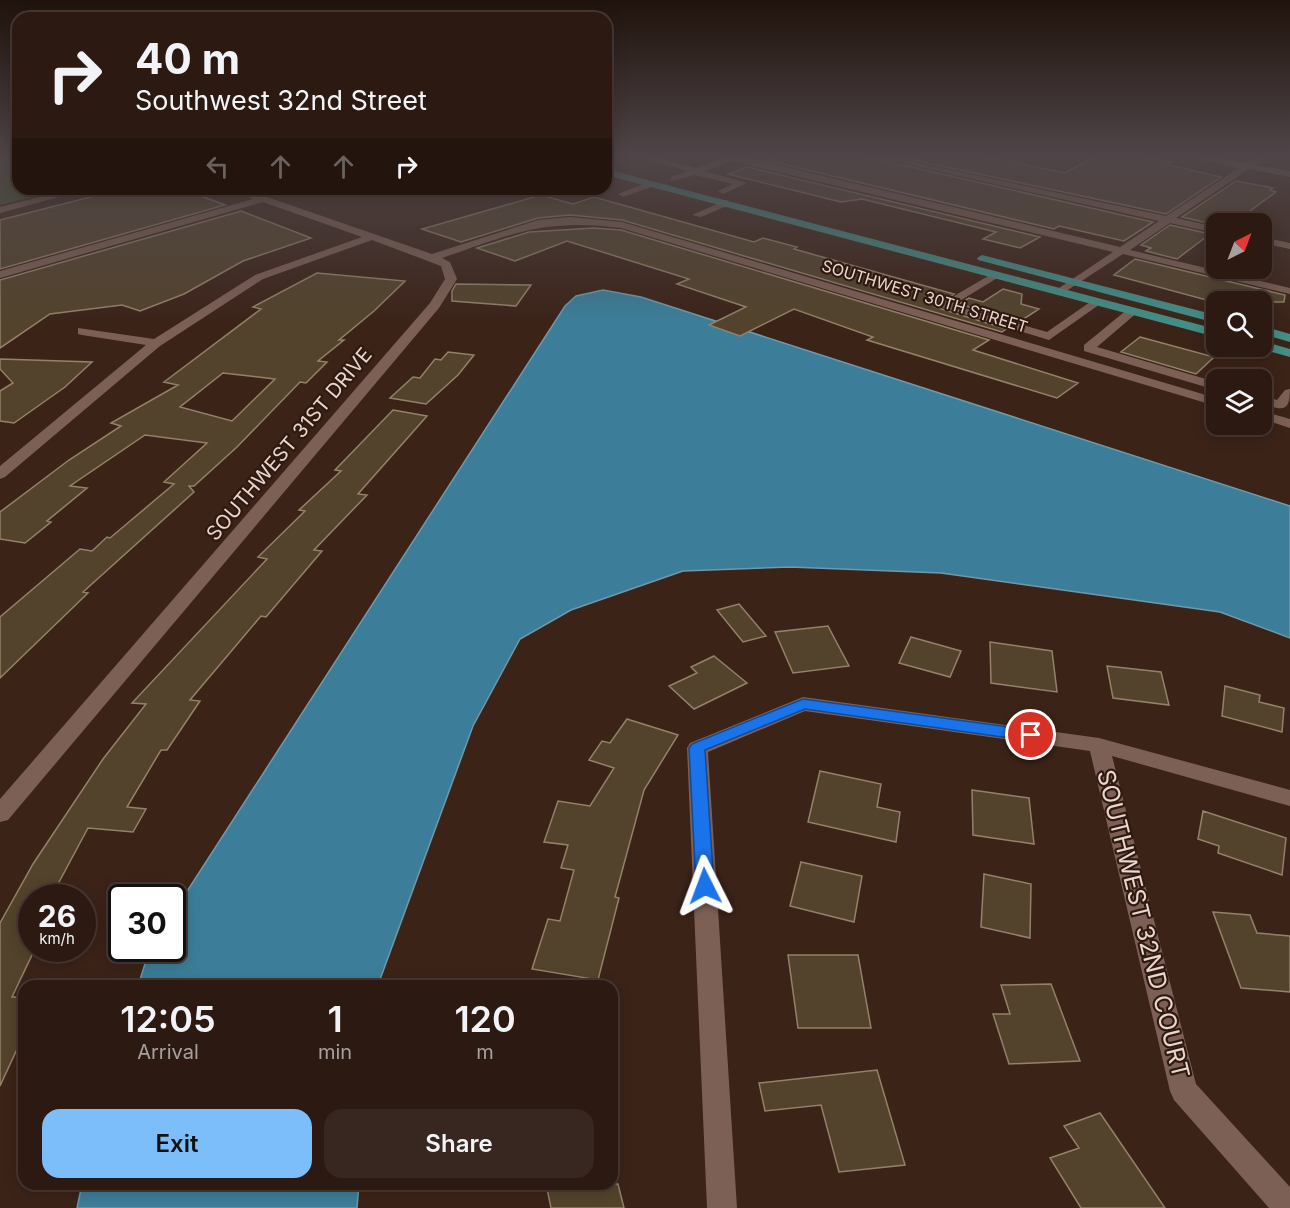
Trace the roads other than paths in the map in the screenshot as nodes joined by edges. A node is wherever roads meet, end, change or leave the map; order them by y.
1 (219, 211) edge
2 (297, 211) edge
3 (704, 211) edge
4 (757, 211) edge
5 (801, 211) edge
6 (963, 211) edge
7 (1132, 211) edge
8 (1178, 211) edge
9 (697, 214) dead end
10 (1167, 219) junction
11 (1206, 228) edge
12 (868, 229) dead end
13 (371, 237) junction
14 (1272, 242) edge
15 (1290, 246) edge
16 (1122, 250) junction
17 (971, 255) dead end
18 (432, 258) junction
19 (0, 274) edge
20 (995, 275) junction
21 (1074, 282) junction
22 (1290, 291) edge
23 (1060, 292) junction
24 (1097, 302) junction
25 (1133, 311) junction
26 (1206, 316) edge
27 (1206, 330) edge
28 (82, 332) dead end
29 (1272, 333) edge
30 (1290, 338) edge
31 (156, 343) junction
32 (1272, 348) edge
33 (1290, 353) edge
34 (1206, 383) edge
35 (1290, 393) edge
36 (1206, 399) edge
37 (1272, 402) edge
38 (1272, 418) edge
39 (1290, 424) edge
40 (0, 474) edge
41 (1099, 745) junction
42 (1290, 798) edge
43 (0, 814) edge
44 (722, 1208) edge
45 (1289, 1208) edge

1 - 19 street
2 - 13 street, SOUTHWEST 31ST DRIVE
3 - 9 street
4 - 20 main road
5 - 12 main road
6 - 16 street
7 - 10 street
8 - 10 street
10 - 11 street
10 - 16 street
13 - 18 street, SOUTHWEST 31ST DRIVE
13 - 31 street
14 - 15 street
16 - 21 street
16 - 22 street
17 - 21 main road
18 - 36 street, SOUTHWEST 30TH STREET
18 - 43 street, SOUTHWEST 31ST DRIVE
20 - 23 main road
20 - 24 street
21 - 23 street
21 - 26 main road
23 - 24 main road
24 - 25 main road
25 - 27 main road
25 - 34 street
28 - 31 street
29 - 30 main road
31 - 40 street
32 - 33 main road
35 - 37 street
38 - 39 street
41 - 42 street
41 - 44 street
41 - 45 street, SOUTHWEST 32ND COURT

